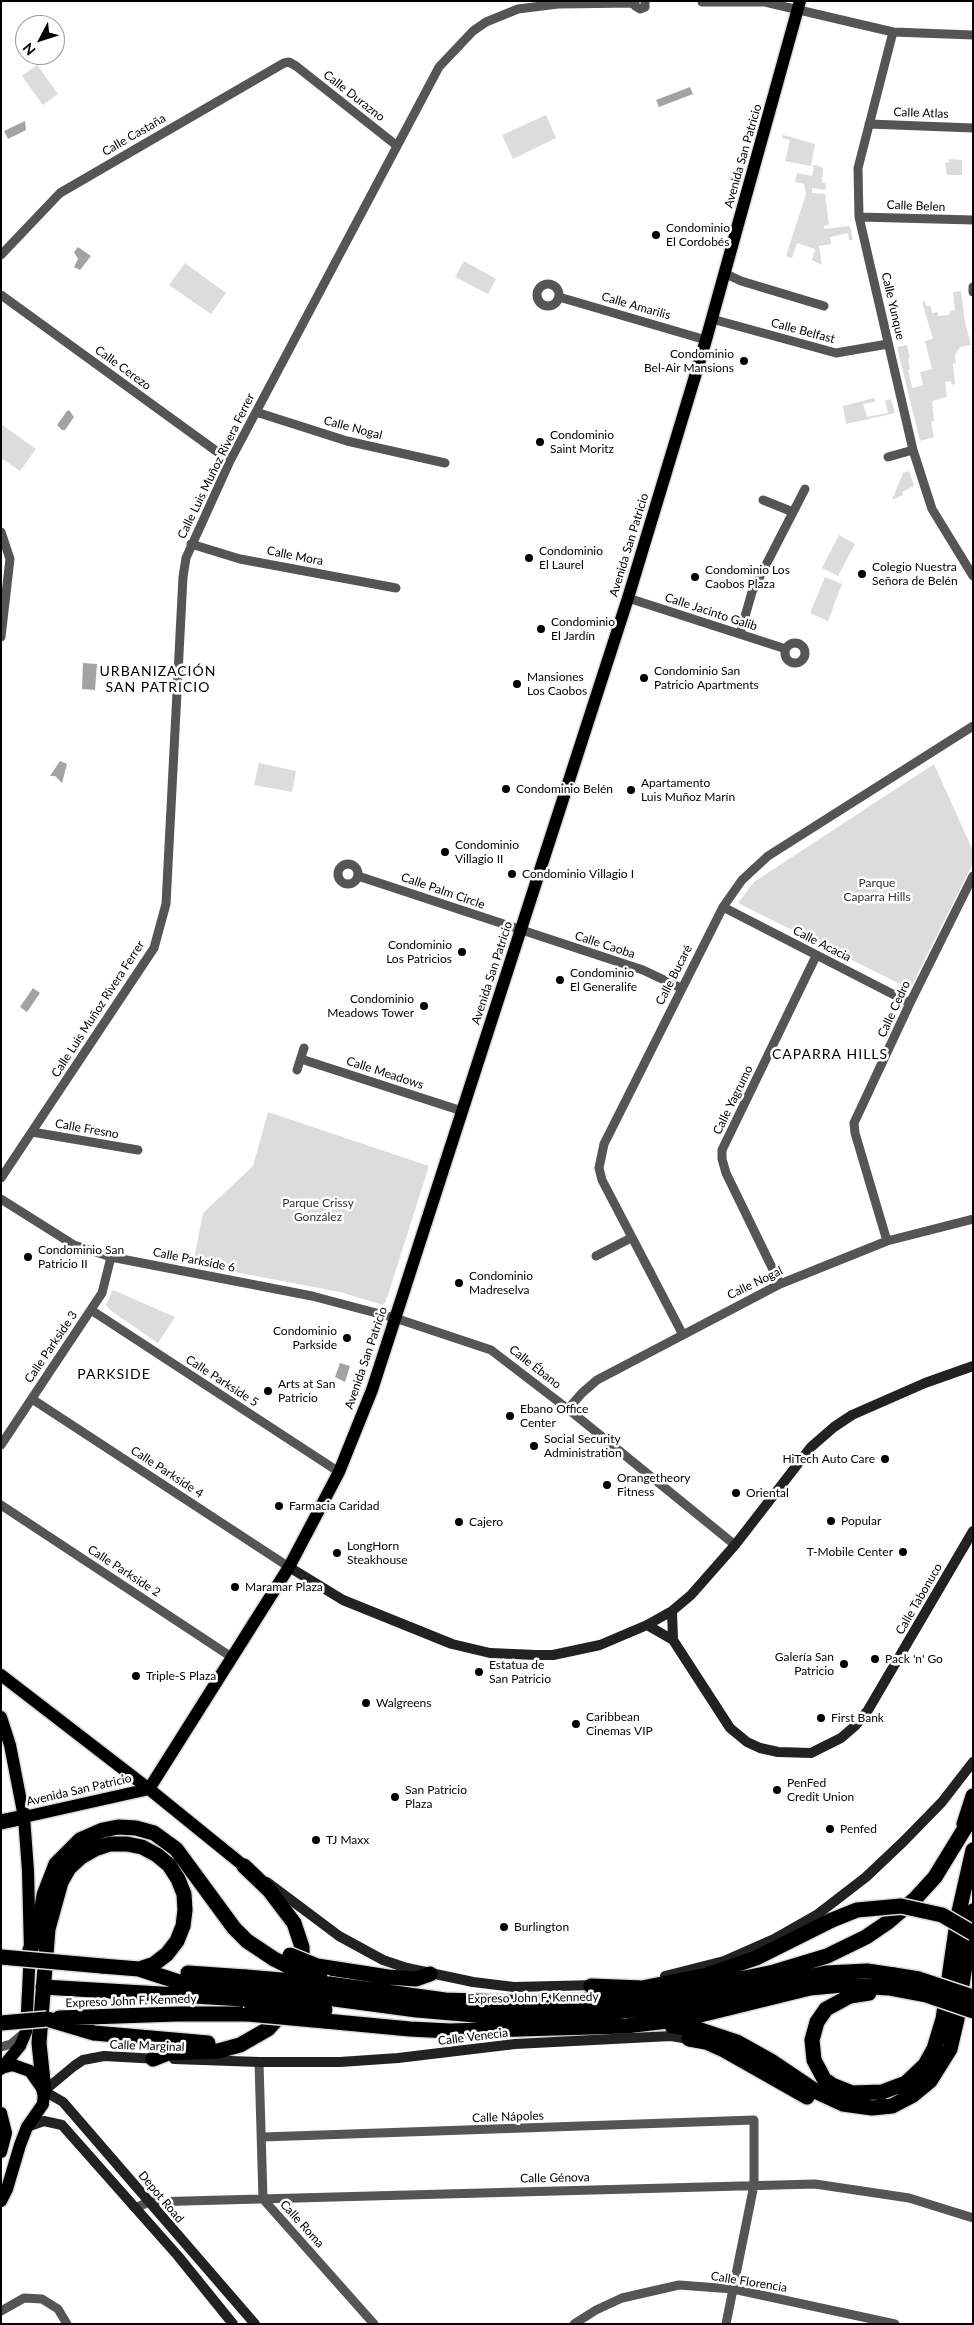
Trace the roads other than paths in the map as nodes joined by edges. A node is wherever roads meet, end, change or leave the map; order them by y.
1 (645, 1) edge
2 (635, 2) edge
3 (702, 2) edge
4 (716, 2) edge
5 (799, 5) edge
6 (893, 32) junction
7 (973, 35) edge
8 (296, 66) joint
9 (869, 124) junction
10 (973, 128) edge
11 (396, 145) junction
12 (859, 217) junction
13 (973, 220) edge
14 (1, 255) edge
15 (724, 273) junction
16 (973, 287) edge
17 (973, 292) edge
18 (1, 295) edge
19 (559, 297) dead end
20 (824, 306) dead end
21 (712, 318) junction
22 (706, 340) junction
23 (888, 344) junction
24 (256, 412) junction
25 (913, 450) junction
26 (888, 457) dead end
27 (230, 461) junction
28 (446, 463) dead end
29 (805, 489) dead end
30 (763, 500) dead end
31 (794, 512) junction
32 (1, 532) edge
33 (191, 544) junction
34 (973, 576) edge
35 (396, 588) dead end
36 (628, 598) junction
37 (740, 634) junction
38 (1, 637) edge
39 (786, 649) dead end
40 (973, 726) edge
41 (358, 876) dead end
42 (973, 876) edge
43 (723, 907) junction
44 (520, 930) junction
45 (816, 956) junction
46 (681, 988) junction
47 (910, 1003) junction
48 (304, 1048) dead end
49 (301, 1059) junction
50 (297, 1070) dead end
51 (462, 1111) junction
52 (32, 1132) junction
53 (138, 1150) dead end
54 (1, 1178) edge
55 (1, 1199) edge
56 (973, 1219) edge
57 (631, 1238) junction
58 (887, 1241) junction
59 (596, 1256) dead end
60 (111, 1257) junction
61 (780, 1284) junction
62 (91, 1310) junction
63 (394, 1318) junction
64 (683, 1334) junction
65 (973, 1366) edge
66 (32, 1399) junction
67 (568, 1409) junction
68 (1, 1445) edge
69 (339, 1472) junction
70 (1, 1505) edge
71 (973, 1531) edge
72 (735, 1546) junction
73 (289, 1567) junction
74 (672, 1611) junction
75 (647, 1626) junction
76 (673, 1640) junction
77 (233, 1658) junction
78 (1, 1675) edge
79 (1, 1717) edge
80 (973, 1762) edge
81 (149, 1789) junction
82 (973, 1796) edge
83 (973, 1815) edge
84 (24, 1817) junction
85 (1, 1822) edge
86 (960, 1838) junction
87 (973, 1850) edge
88 (244, 1866) junction
89 (210, 1896) junction
90 (973, 1911) edge
91 (973, 1933) edge
92 (30, 1950) junction
93 (1, 1957) edge
94 (139, 1969) junction
95 (430, 1974) junction
96 (892, 1981) junction
97 (591, 1986) junction
98 (43, 1987) junction
99 (245, 1988) junction
100 (973, 1997) edge
101 (326, 2003) junction
102 (973, 2011) edge
103 (950, 2013) junction
104 (47, 2019) junction
105 (1, 2023) edge
106 (653, 2023) junction
107 (26, 2032) junction
108 (260, 2034) junction
109 (689, 2039) joint
110 (1, 2047) edge
111 (153, 2059) junction
112 (259, 2062) junction
113 (1, 2068) edge
114 (44, 2091) junction
115 (890, 2106) junction
116 (1, 2114) edge
117 (27, 2127) junction
118 (263, 2137) junction
119 (1, 2152) edge
120 (754, 2185) junction
121 (263, 2199) junction
122 (1, 2201) edge
123 (149, 2202) junction
124 (134, 2208) junction
125 (973, 2218) edge
126 (733, 2289) junction
127 (1, 2311) edge
128 (67, 2324) edge
129 (233, 2324) edge
130 (255, 2324) edge
131 (374, 2324) edge
132 (574, 2324) edge
133 (726, 2324) edge
134 (895, 2324) edge

1 - 2 street, Calle Luis Muñoz Rivera Ferrer
2 - 11 street, Calle Luis Muñoz Rivera Ferrer
3 - 4 street
4 - 5 street
5 - 6 street
5 - 15 main road, Avenida San Patricio
6 - 7 street
6 - 9 street, Calle Yunque
8 - 11 street, Calle Durazno
8 - 14 street, Calle Castaña
9 - 10 street, Calle Atlas
9 - 12 street, Calle Yunque
11 - 24 street, Calle Luis Muñoz Rivera Ferrer
12 - 13 street, Calle Belen
12 - 23 street, Calle Yunque
15 - 20 street
15 - 21 main road, Avenida San Patricio
16 - 17 street
18 - 27 street, Calle Cerezo
19 - 22 street, Calle Amarilis
21 - 22 main road, Avenida San Patricio
21 - 23 street, Calle Belfast
22 - 36 main road, Avenida San Patricio
23 - 25 street, Calle Yunque
24 - 27 street, Calle Luis Muñoz Rivera Ferrer
24 - 28 street, Calle Nogal
25 - 26 street
25 - 34 street, Calle Yunque
27 - 33 street, Calle Luis Muñoz Rivera Ferrer
29 - 31 street
30 - 31 street
31 - 37 street
32 - 38 street
33 - 35 street, Calle Mora
33 - 52 street, Calle Luis Muñoz Rivera Ferrer
36 - 37 street, Calle Jacinto Galib
36 - 44 main road, Avenida San Patricio
37 - 39 street, Calle Jacinto Galib
40 - 43 street, Calle Bucaré
41 - 44 street, Calle Palm Circle
42 - 47 street, Calle Cedro
43 - 45 street, Calle Acacia
43 - 46 street, Calle Bucaré
44 - 46 street, Calle Caoba
44 - 51 main road, Avenida San Patricio
45 - 47 street, Calle Acacia
45 - 61 street, Calle Yagrumo
46 - 57 street, Calle Bucaré
47 - 58 street, Calle Cedro
48 - 49 street
49 - 50 street
49 - 51 street, Calle Meadows
51 - 63 main road, Avenida San Patricio
52 - 53 street, Calle Fresno
52 - 54 street, Calle Luis Muñoz Rivera Ferrer
55 - 60 street, Calle Parkside 6
56 - 58 street, Calle Nogal
57 - 59 street
57 - 64 street, Calle Bucaré
58 - 61 street, Calle Nogal
60 - 62 street, Calle Parkside 3
60 - 63 street, Calle Parkside 6
61 - 64 street, Calle Nogal
62 - 66 street, Calle Parkside 3
62 - 69 street, Calle Parkside 5
63 - 67 street, Calle Ébano
63 - 69 main road, Avenida San Patricio
64 - 67 street, Calle Nogal
65 - 72 street
66 - 68 street, Calle Parkside 3
66 - 73 street, Calle Parkside 4
67 - 72 street, Calle Ébano
69 - 73 main road, Avenida San Patricio
70 - 77 street, Calle Parkside 2
71 - 76 street, Calle Tabonuco
72 - 74 street
73 - 75 street
73 - 77 main road, Avenida San Patricio
74 - 75 street
74 - 76 street, Calle Tabonuco
75 - 76 street, Calle Tabonuco
77 - 81 main road, Avenida San Patricio
78 - 81 main road
79 - 84 main road
80 - 97 street
81 - 84 main road, Avenida San Patricio
81 - 88 main road
82 - 86 highway
83 - 86 highway
84 - 85 highway
84 - 92 main road
86 - 101 highway
87 - 103 highway
88 - 95 street
88 - 108 highway
89 - 92 highway
89 - 95 highway, bridge
89 - 101 highway, bridge
90 - 103 highway
91 - 97 highway, bridge
92 - 107 main road
93 - 94 highway, bridge
94 - 98 highway
94 - 99 highway
95 - 97 street
96 - 100 highway, Expreso John F. Kennedy, bridge
96 - 101 highway, Expreso John F. Kennedy
96 - 102 highway, Expreso John F. Kennedy, bridge
96 - 103 highway
96 - 106 highway, Expreso John F. Kennedy
98 - 99 highway
98 - 114 highway
99 - 101 highway, bridge
99 - 101 highway, bridge
101 - 104 highway, Expreso John F. Kennedy, bridge
101 - 106 highway, Expreso John F. Kennedy
103 - 115 highway
104 - 105 highway, Expreso John F. Kennedy, bridge
104 - 108 highway
106 - 115 highway
107 - 110 street
107 - 113 main road
108 - 111 highway
109 - 112 street, Calle Venecia
109 - 115 highway
111 - 112 street, Calle Marginal
111 - 114 street, Calle Marginal
112 - 118 street, Calle Roma
113 - 114 main road
114 - 117 main road
114 - 123 street, Depot Road
116 - 119 main road
117 - 122 main road
117 - 124 street
118 - 120 street, Calle Nápoles
118 - 121 street, Calle Roma
120 - 121 street, Calle Génova
120 - 125 street, Calle Génova
120 - 126 street
121 - 123 street, Calle Génova
121 - 131 street, Calle Roma
123 - 124 street, Calle Génova
123 - 130 street, Depot Road
124 - 129 street
126 - 132 street, Calle Florencia
126 - 133 street
126 - 134 street, Calle Florencia
127 - 128 street

